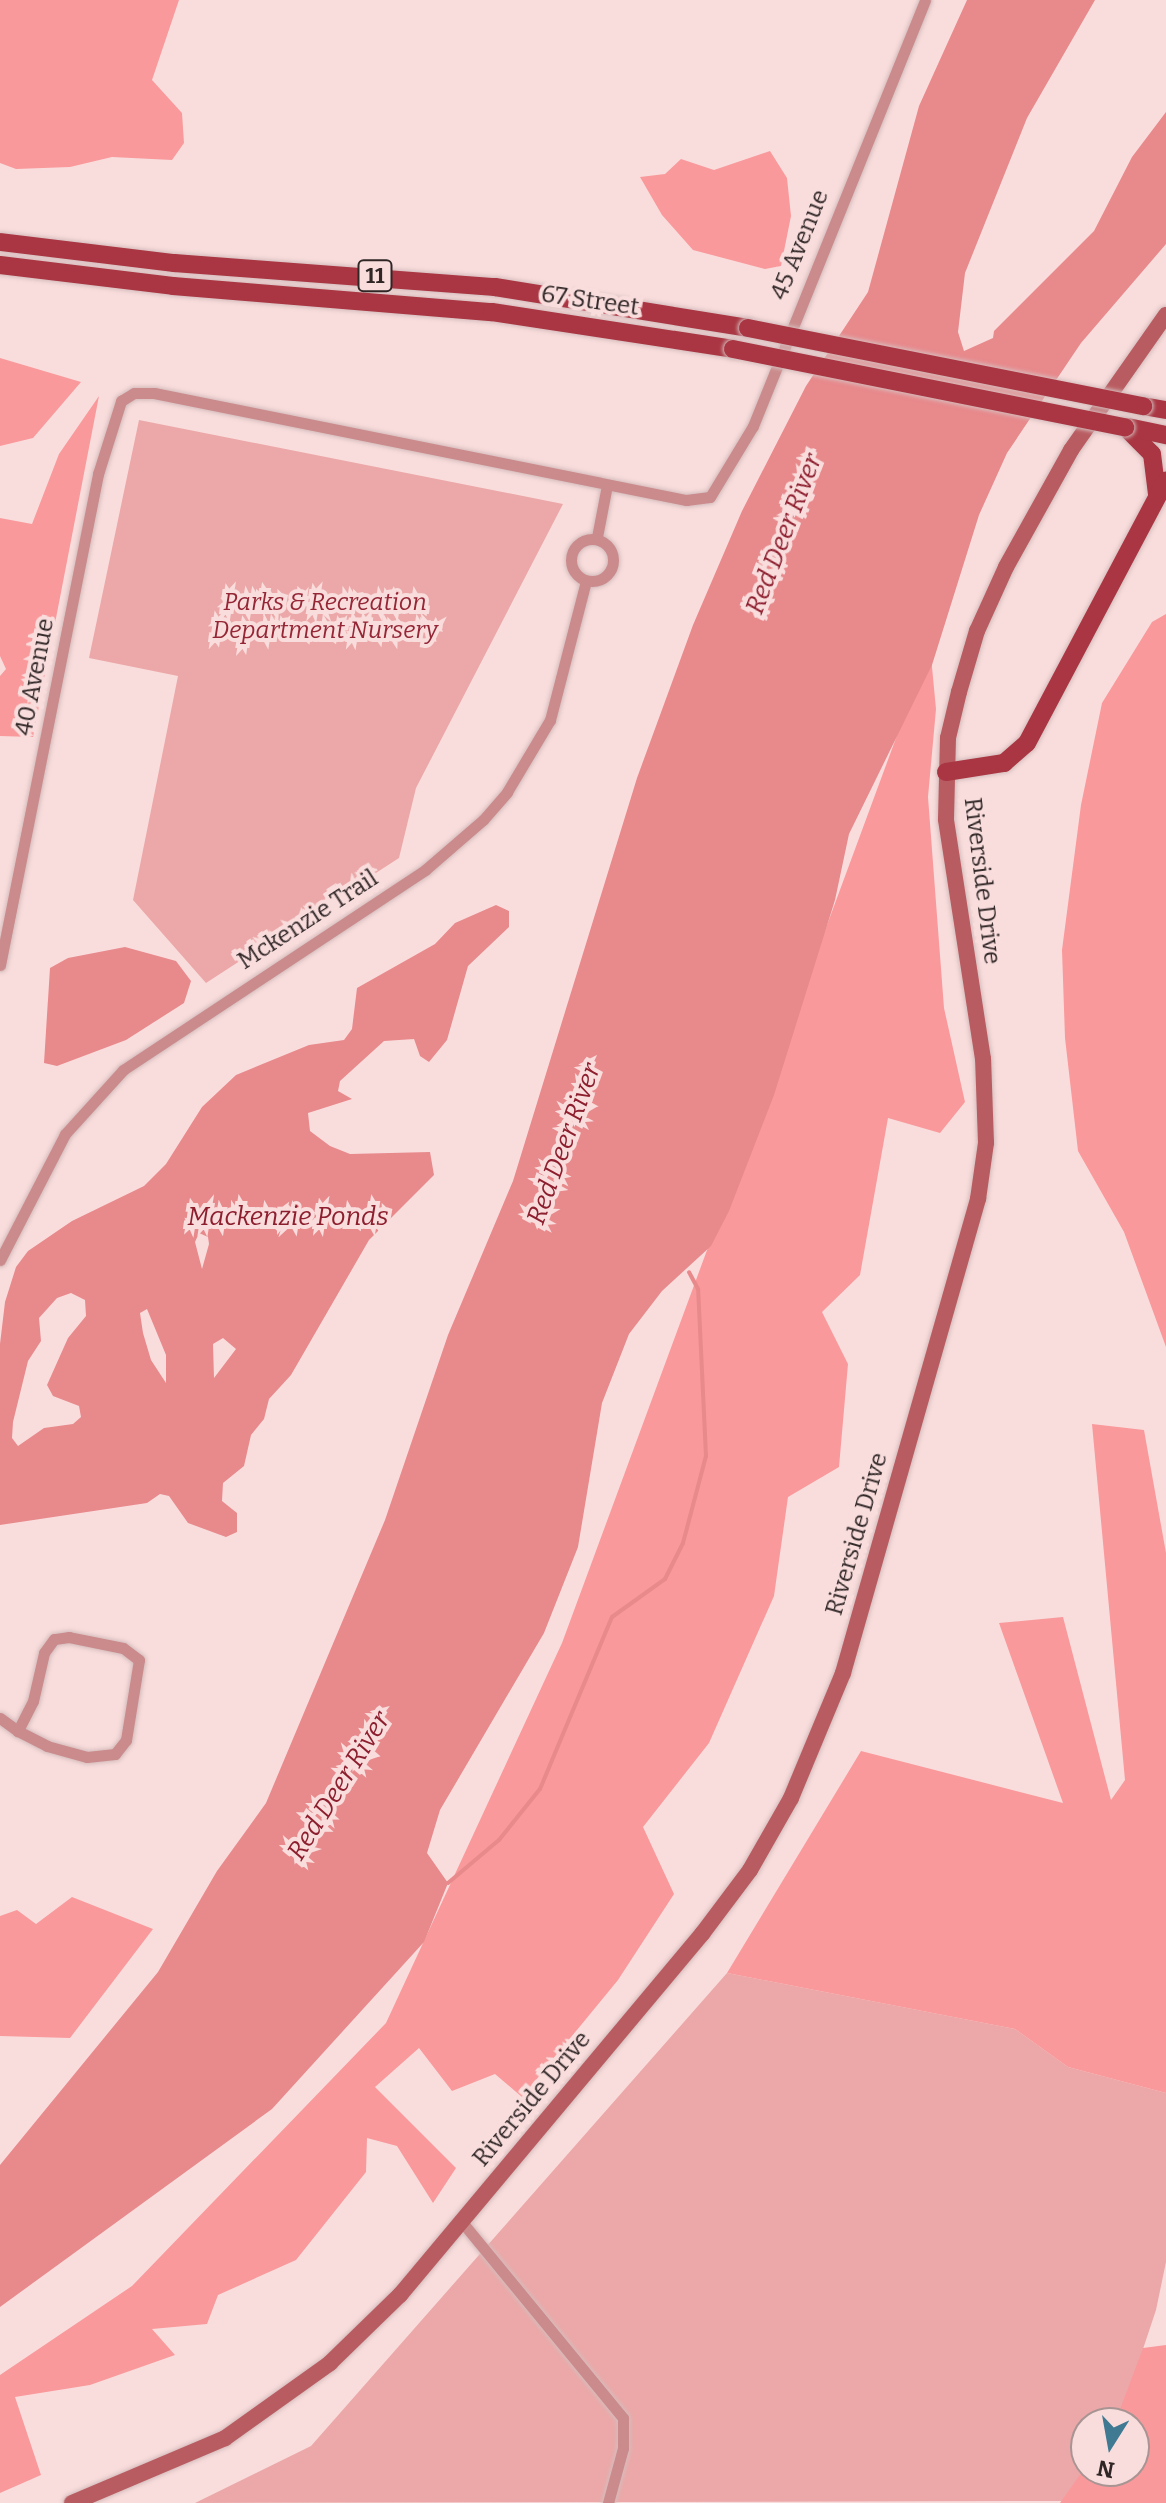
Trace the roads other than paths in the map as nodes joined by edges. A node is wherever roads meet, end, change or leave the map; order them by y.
1 (925, 0) edge
2 (0, 242) edge
3 (0, 265) edge
4 (1166, 315) edge
5 (1165, 409) edge
6 (1125, 427) junction
7 (1166, 435) edge
8 (607, 485) junction
9 (1162, 487) edge
10 (597, 537) junction
11 (586, 581) junction
12 (946, 772) junction
13 (0, 965) edge
14 (0, 1260) edge
15 (0, 1718) edge
16 (18, 1731) junction
17 (462, 2222) junction
18 (72, 2503) edge
19 (608, 2503) edge

1 - 8 street, 45 Avenue
2 - 5 main road, 67 Street / 11, bridge
3 - 6 main road, 67 Street / 11, bridge
4 - 12 main road, Riverside Drive
6 - 7 main road, 67 Street / 11
6 - 9 main road
8 - 10 street
8 - 13 street, 40 Avenue
9 - 12 main road
10 - 11 street, Mckenzie Trail
10 - 11 street
11 - 14 street, Mckenzie Trail
12 - 17 main road, Riverside Drive
15 - 16 street
16 - 16 street
17 - 18 main road, Riverside Drive
17 - 19 street

